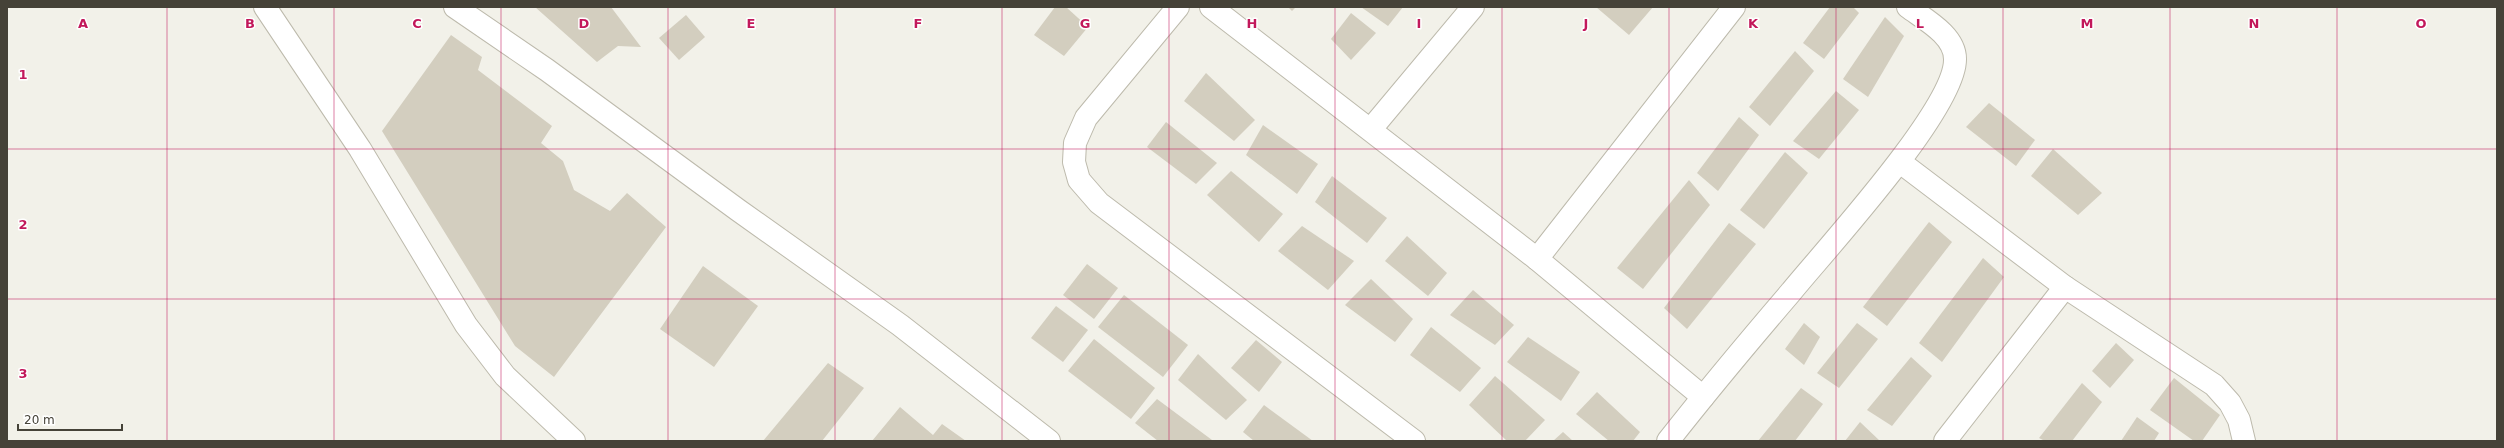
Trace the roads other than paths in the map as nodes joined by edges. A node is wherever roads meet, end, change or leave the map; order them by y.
1 (265, 7) edge
2 (455, 7) edge
3 (1178, 7) edge
4 (1211, 7) edge
5 (1473, 7) edge
6 (1734, 7) edge
7 (1908, 7) edge
8 (1371, 129) junction
9 (1900, 162) junction
10 (1537, 259) junction
11 (2065, 287) junction
12 (1703, 397) junction
13 (2240, 439) edge
14 (574, 441) edge
15 (1049, 441) edge
16 (1414, 441) edge
17 (1668, 441) edge
18 (1945, 441) edge

1 - 14 street
2 - 15 street
3 - 16 street
4 - 8 street
5 - 8 street
6 - 10 street
7 - 9 street
8 - 10 street
9 - 11 street
9 - 12 street
10 - 12 street
11 - 13 street
11 - 18 street
12 - 17 street

